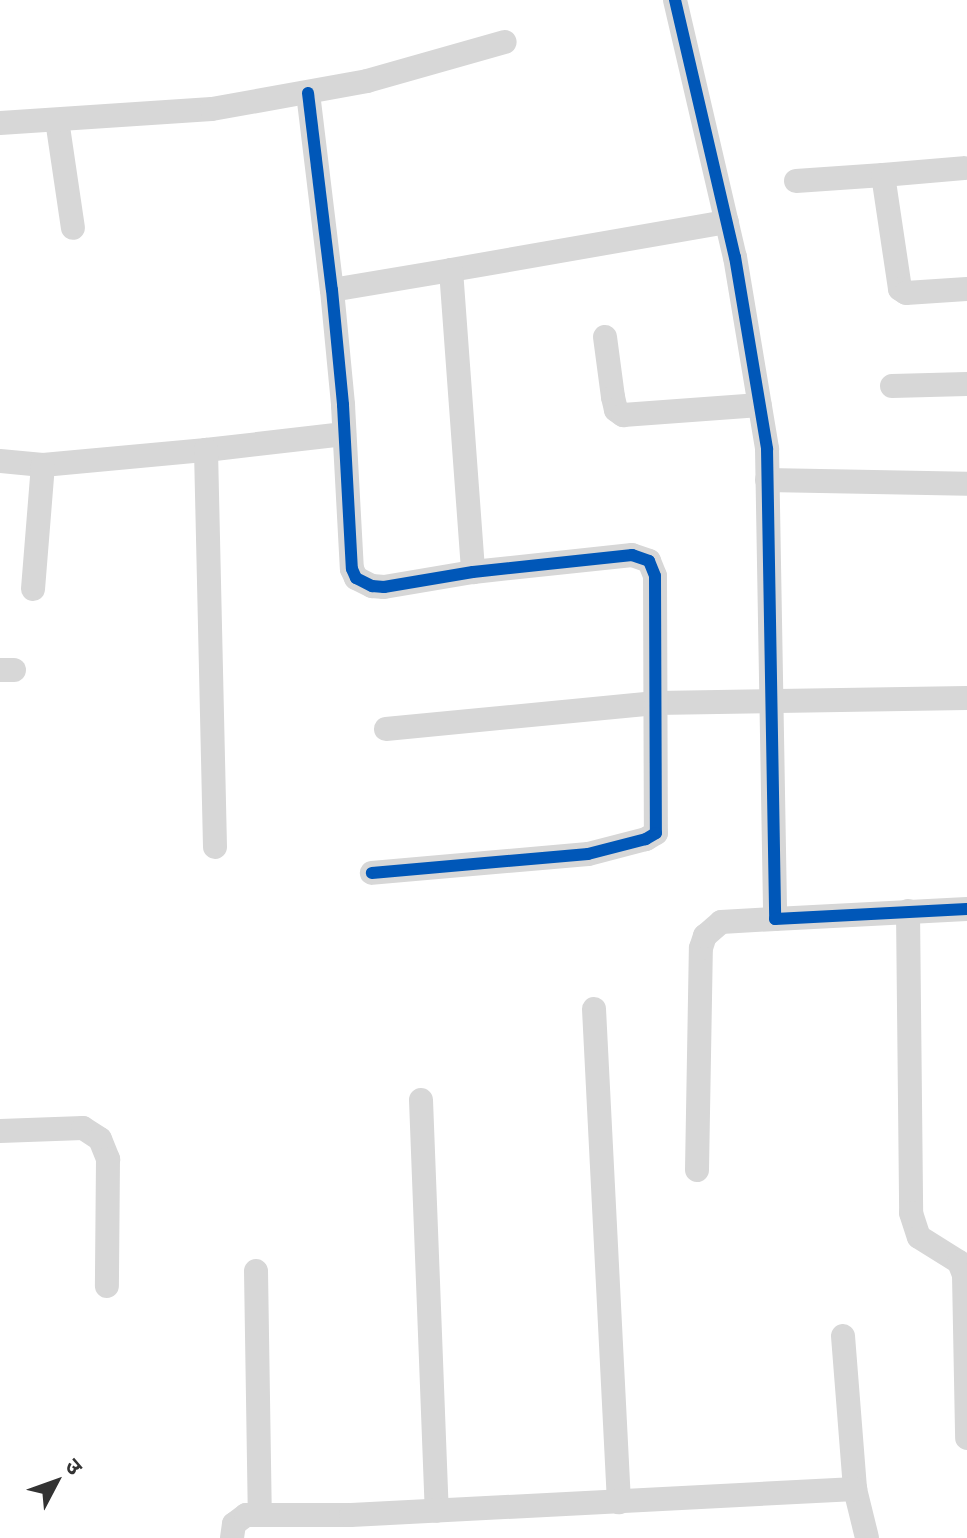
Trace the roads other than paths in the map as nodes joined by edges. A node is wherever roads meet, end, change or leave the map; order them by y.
1 (675, 0) edge
2 (505, 42) dead end
3 (308, 93) junction
4 (57, 120) junction
5 (0, 123) edge
6 (964, 168) dead end
7 (883, 175) junction
8 (796, 181) dead end
9 (727, 222) junction
10 (73, 228) dead end
11 (451, 270) junction
12 (967, 289) edge
13 (332, 290) junction
14 (605, 337) dead end
15 (967, 384) edge
16 (892, 386) dead end
17 (760, 405) junction
18 (344, 434) junction
19 (206, 450) junction
20 (0, 461) edge
21 (43, 465) junction
22 (767, 480) junction
23 (967, 484) edge
24 (473, 572) junction
25 (33, 589) dead end
26 (967, 698) edge
27 (773, 701) junction
28 (656, 703) junction
29 (386, 729) dead end
30 (215, 847) dead end
31 (372, 873) dead end
32 (967, 909) edge
33 (908, 911) junction
34 (775, 919) junction
35 (594, 1009) dead end
36 (421, 1100) dead end
37 (0, 1131) edge
38 (697, 1170) dead end
39 (256, 1271) dead end
40 (107, 1286) dead end
41 (843, 1336) dead end
42 (967, 1438) edge
43 (855, 1489) junction
44 (619, 1502) junction
45 (437, 1511) junction
46 (260, 1514) junction
47 (232, 1538) edge
48 (867, 1538) edge

1 - 9 street
2 - 3 street
3 - 4 street
3 - 13 street
4 - 5 street
4 - 10 street
6 - 7 street
7 - 8 street
7 - 12 street
9 - 11 street
9 - 17 street
11 - 13 street
11 - 24 street
13 - 18 street
14 - 17 street
15 - 16 street
17 - 22 street
18 - 19 street
18 - 24 street
19 - 21 street
19 - 30 street
20 - 21 street
21 - 25 street
22 - 23 street
22 - 27 street
24 - 28 street
26 - 27 street
27 - 28 street
27 - 34 street
28 - 29 street
28 - 31 street
32 - 33 street
33 - 34 street
33 - 42 street
34 - 38 street
35 - 44 street
36 - 45 street
37 - 40 street
39 - 46 street
41 - 43 street
43 - 44 street
43 - 48 street
44 - 45 street
45 - 46 street
46 - 47 street

